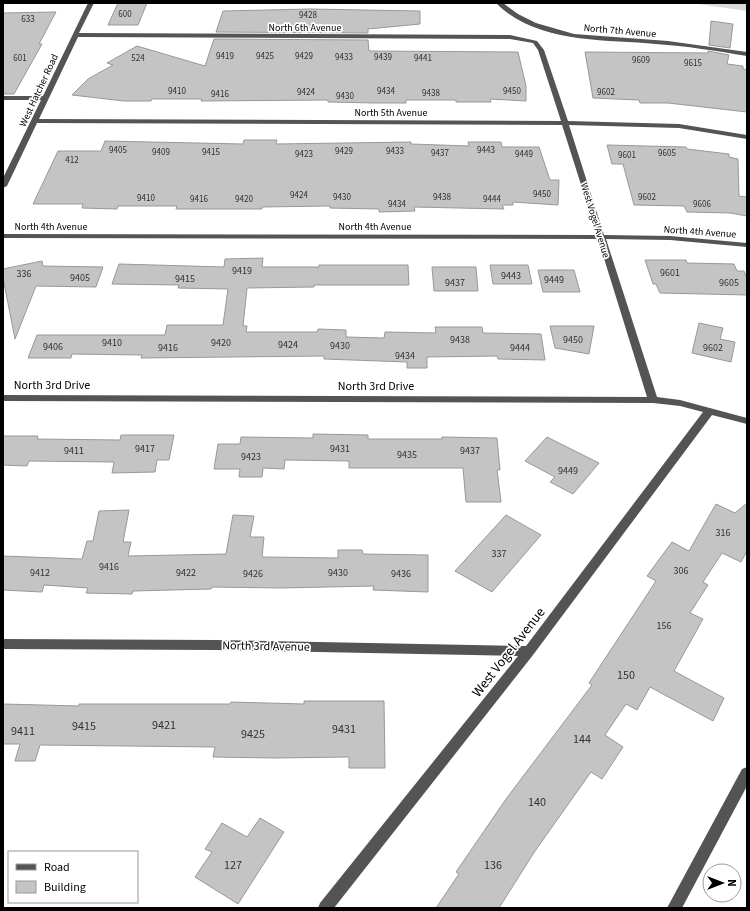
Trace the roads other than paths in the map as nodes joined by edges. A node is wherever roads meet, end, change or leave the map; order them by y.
1 (91, 3) edge
2 (500, 3) edge
3 (75, 35) junction
4 (535, 42) joint
5 (747, 54) edge
6 (3, 98) edge
7 (45, 98) junction
8 (34, 121) junction
9 (565, 122) junction
10 (747, 137) edge
11 (3, 186) edge
12 (3, 236) edge
13 (601, 237) junction
14 (747, 245) edge
15 (3, 398) edge
16 (653, 400) junction
17 (710, 410) junction
18 (747, 421) edge
19 (3, 644) edge
20 (529, 651) junction
21 (747, 774) edge
22 (325, 908) edge
23 (674, 908) edge

1 - 3 street, West Hatcher Road
2 - 5 street, North 7th Avenue
3 - 4 street, North 6th Avenue
3 - 7 street, West Hatcher Road
4 - 9 street, West Vogel Avenue
6 - 7 street
7 - 8 street, West Hatcher Road
8 - 9 street, North 5th Avenue
8 - 11 street, West Hatcher Road
9 - 10 street, North 5th Avenue
9 - 13 street, West Vogel Avenue
12 - 13 street, North 4th Avenue
13 - 14 street, North 4th Avenue
13 - 16 street, West Vogel Avenue
15 - 16 street, North 3rd Drive
16 - 17 street, North 3rd Drive
17 - 18 street, North 3rd Drive
17 - 20 street, West Vogel Avenue
19 - 20 street, North 3rd Avenue
20 - 22 street, West Vogel Avenue
21 - 23 street

